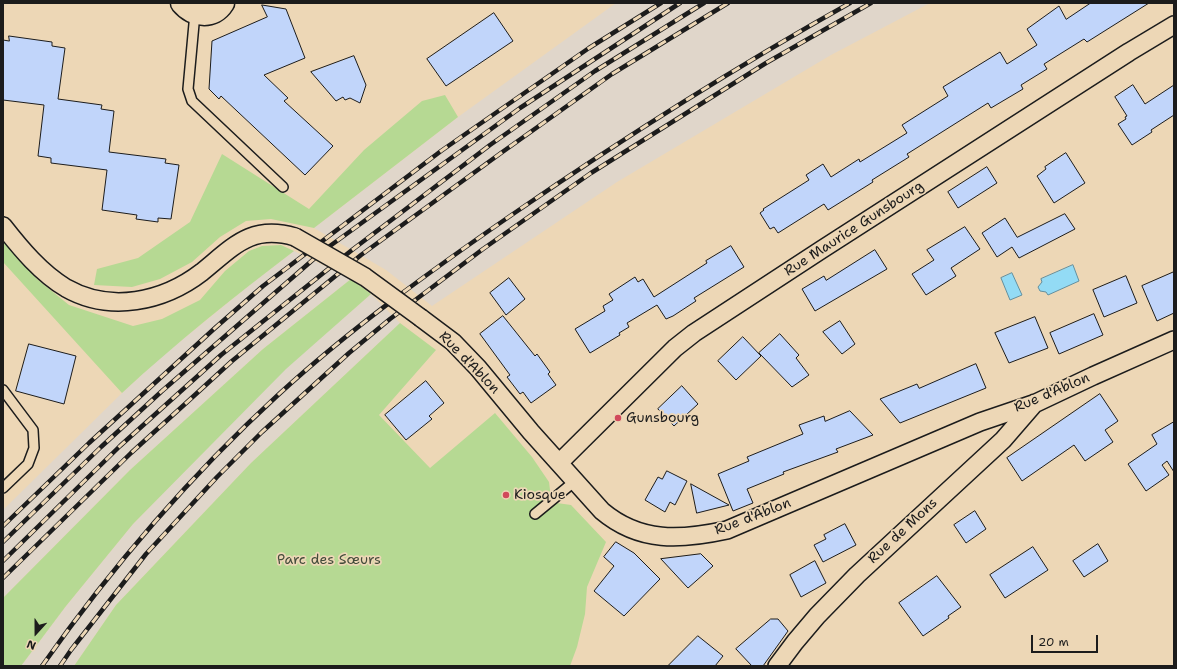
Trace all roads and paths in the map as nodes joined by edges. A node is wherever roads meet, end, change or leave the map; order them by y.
1 (223, 3) edge
2 (188, 8) edge
3 (1174, 25) edge
4 (283, 187) dead end
5 (3, 226) edge
6 (1174, 340) edge
7 (3, 390) edge
8 (1036, 403) junction
9 (559, 463) junction
10 (574, 481) junction
11 (3, 488) edge
12 (535, 514) dead end
13 (777, 666) edge

1 - 2 main road
2 - 4 lane
3 - 9 street, Rue Maurice Gunsbourg
5 - 9 street, Rue d'Ablon, bridge
6 - 8 street, Rue d'Ablon
7 - 11 lane
8 - 10 street, Rue d'Ablon
8 - 13 street, Rue de Mons
9 - 10 street, Rue d'Ablon
10 - 12 lane

